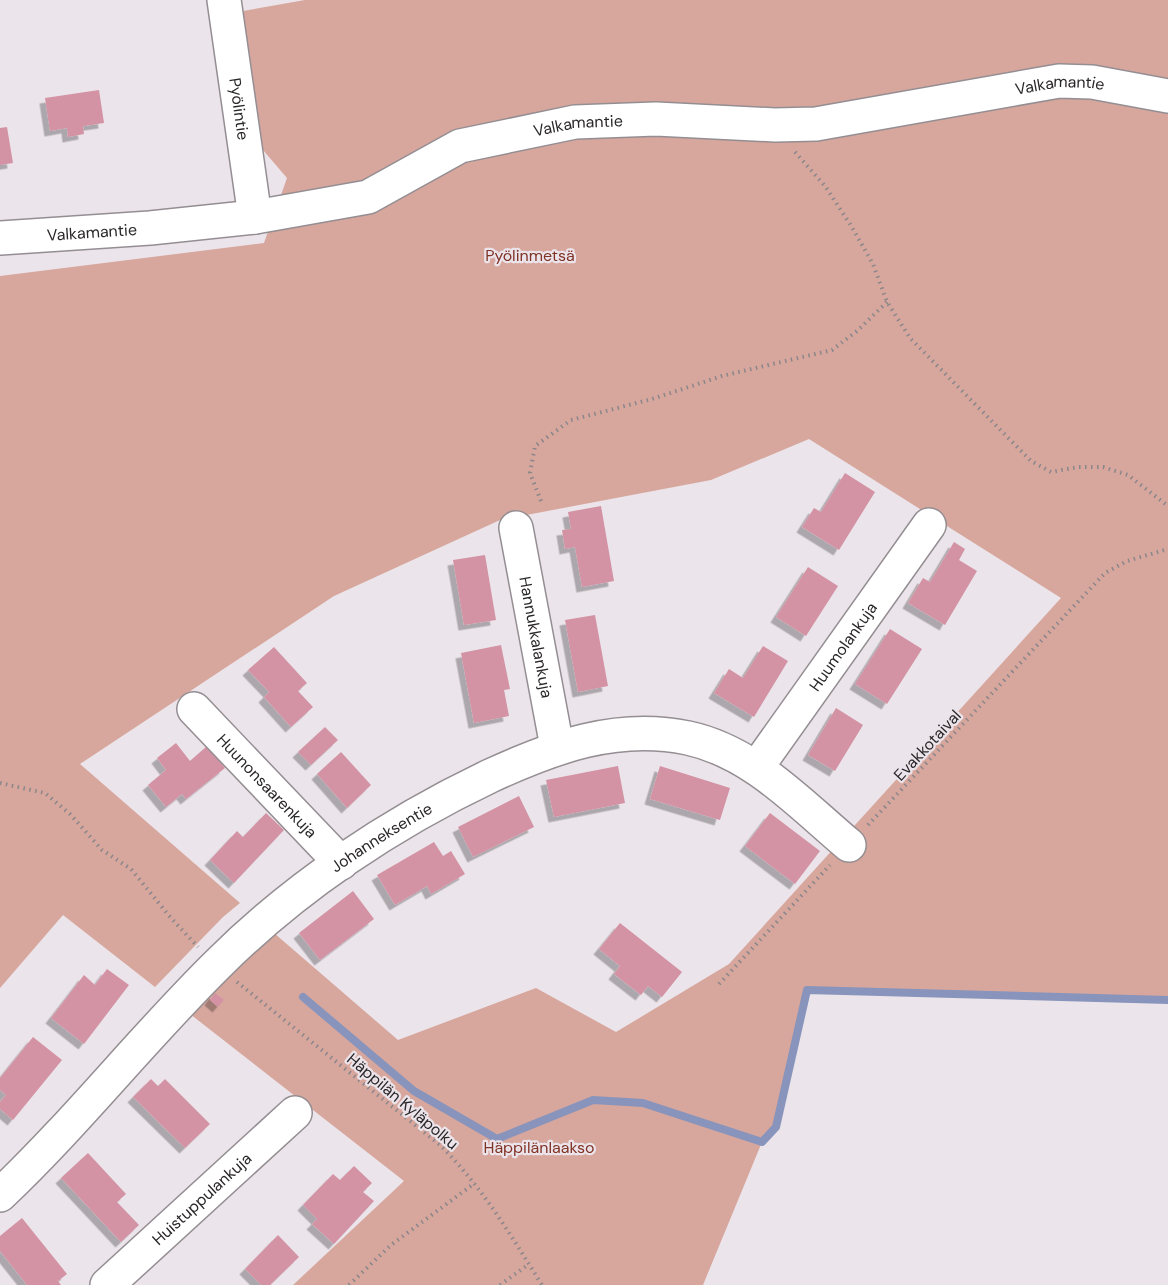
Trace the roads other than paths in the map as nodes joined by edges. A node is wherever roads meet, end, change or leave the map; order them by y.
1 (224, 0) edge
2 (1168, 96) edge
3 (255, 217) junction
4 (0, 238) edge
5 (929, 525) dead end
6 (516, 528) dead end
7 (194, 710) dead end
8 (557, 747) junction
9 (757, 767) junction
10 (849, 845) road end
11 (341, 863) junction
12 (294, 1113) dead end
13 (0, 1195) edge
14 (107, 1285) edge

1 - 3 street, Pyölintie
2 - 3 street, Valkamantie
3 - 4 street, Valkamantie
5 - 9 street, Huumolankuja
6 - 8 street, Hannukkalankuja
7 - 11 street, Huunonsaarenkuja
8 - 9 street, Johanneksentie
8 - 11 street, Johanneksentie
9 - 10 street, Johanneksentie
11 - 13 street, Johanneksentie
12 - 14 street, Huistuppulankuja

